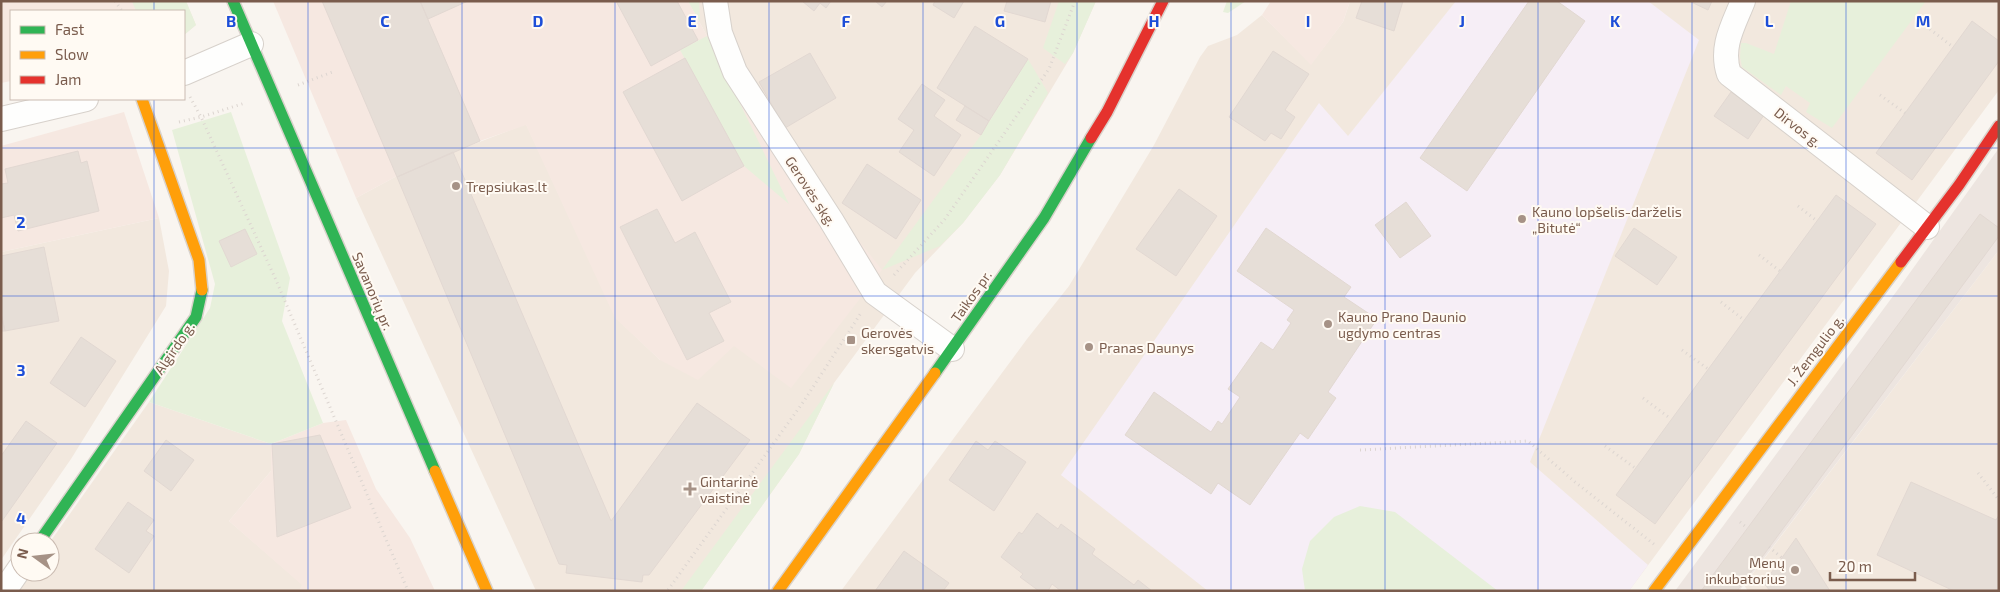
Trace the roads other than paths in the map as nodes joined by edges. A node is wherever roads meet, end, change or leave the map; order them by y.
1 (233, 1) edge
2 (715, 1) edge
3 (1163, 1) edge
4 (1743, 1) edge
5 (251, 44) junction
6 (186, 83) edge
7 (82, 100) edge
8 (142, 100) edge
9 (1, 119) edge
10 (1999, 126) edge
11 (1927, 227) junction
12 (952, 349) junction
13 (46, 532) edge
14 (487, 591) edge
15 (778, 591) edge
16 (1654, 591) edge

1 - 5 main road, Savanorių pr.
2 - 12 street, Gerovės skg.
3 - 12 main road, Taikos pr.
4 - 11 street, Dirvos g.
5 - 6 street
5 - 14 main road, Savanorių pr.
7 - 9 street
8 - 13 main road, Algirdo g.
10 - 11 main road, J. Žemgulio g.
11 - 16 main road, J. Žemgulio g.
12 - 15 main road, Taikos pr.

